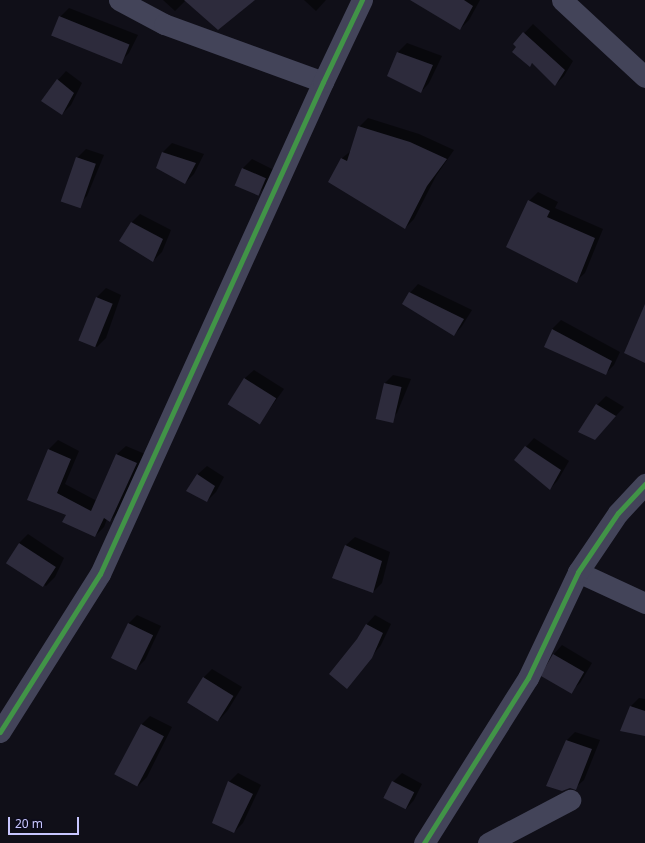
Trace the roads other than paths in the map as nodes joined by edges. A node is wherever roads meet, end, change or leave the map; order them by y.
1 (119, 0) edge
2 (362, 0) edge
3 (562, 0) edge
4 (645, 77) edge
5 (323, 82) junction
6 (645, 484) edge
7 (578, 572) junction
8 (645, 602) edge
9 (0, 732) edge
10 (570, 800) dead end
11 (424, 843) edge
12 (488, 843) edge

1 - 5 street
2 - 5 street
3 - 4 street
5 - 9 street
6 - 7 street
7 - 8 street
7 - 11 street
10 - 12 street

